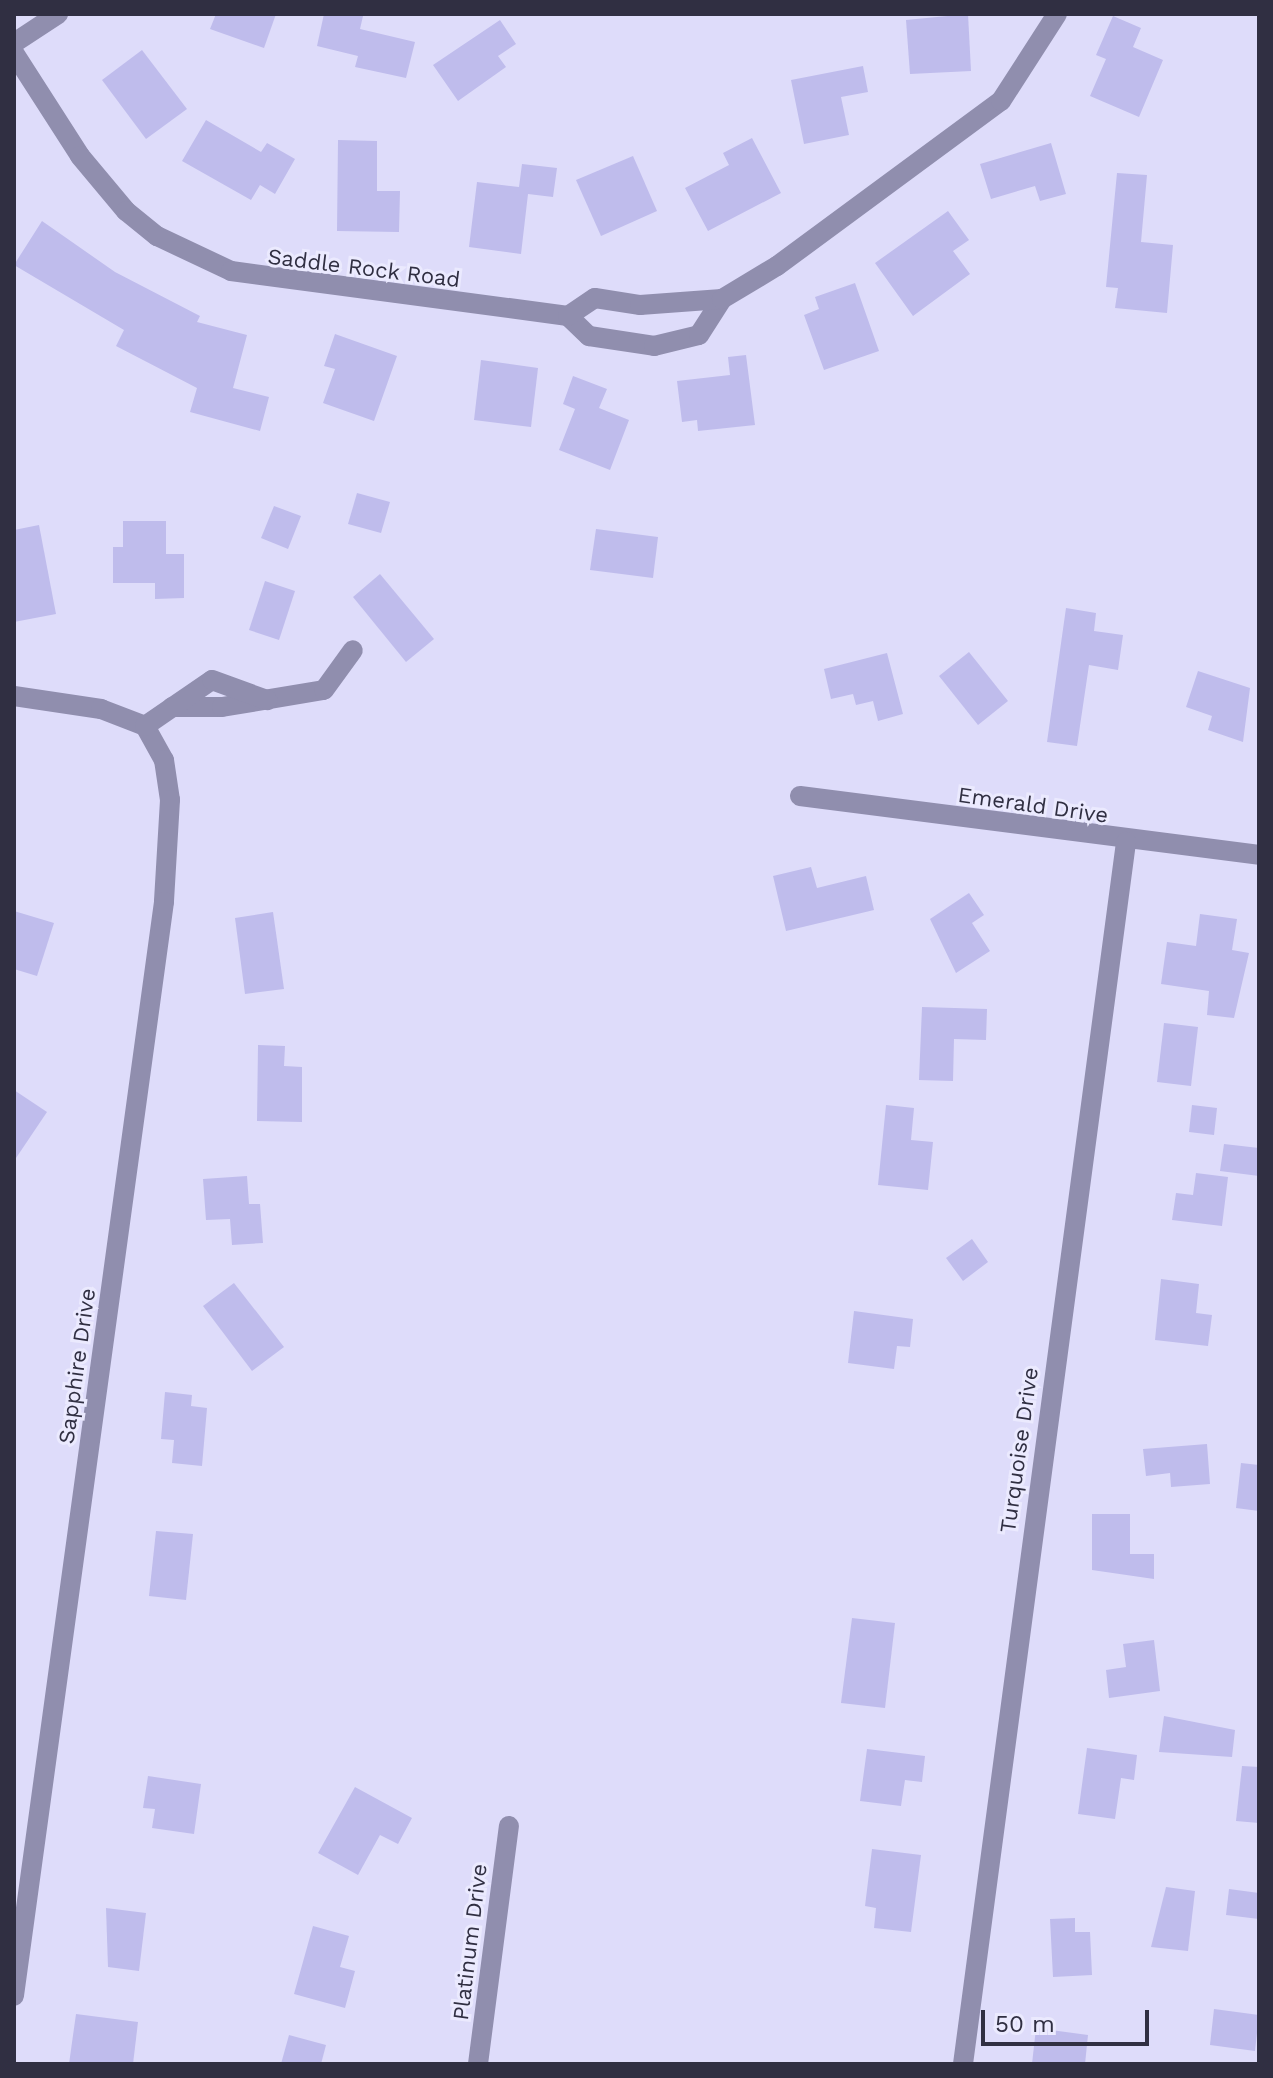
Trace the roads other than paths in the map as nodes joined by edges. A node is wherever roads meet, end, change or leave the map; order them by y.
1 (58, 14) edge
2 (1057, 14) edge
3 (14, 43) edge
4 (14, 53) edge
5 (722, 299) junction
6 (568, 316) junction
7 (353, 650) dead end
8 (14, 696) edge
9 (151, 735) junction
10 (800, 796) dead end
11 (1126, 842) junction
12 (1259, 855) edge
13 (509, 1826) dead end
14 (14, 1996) edge
15 (478, 2064) edge
16 (963, 2064) edge

1 - 3 street
2 - 5 street, Saddle Rock Road
4 - 6 street, Saddle Rock Road
5 - 6 street, Saddle Rock Road
5 - 6 street, Saddle Rock Road
7 - 9 street
8 - 9 street
9 - 14 street, Sapphire Drive
10 - 11 street, Emerald Drive
11 - 12 street, Emerald Drive
11 - 16 street, Turquoise Drive
13 - 15 street, Platinum Drive

